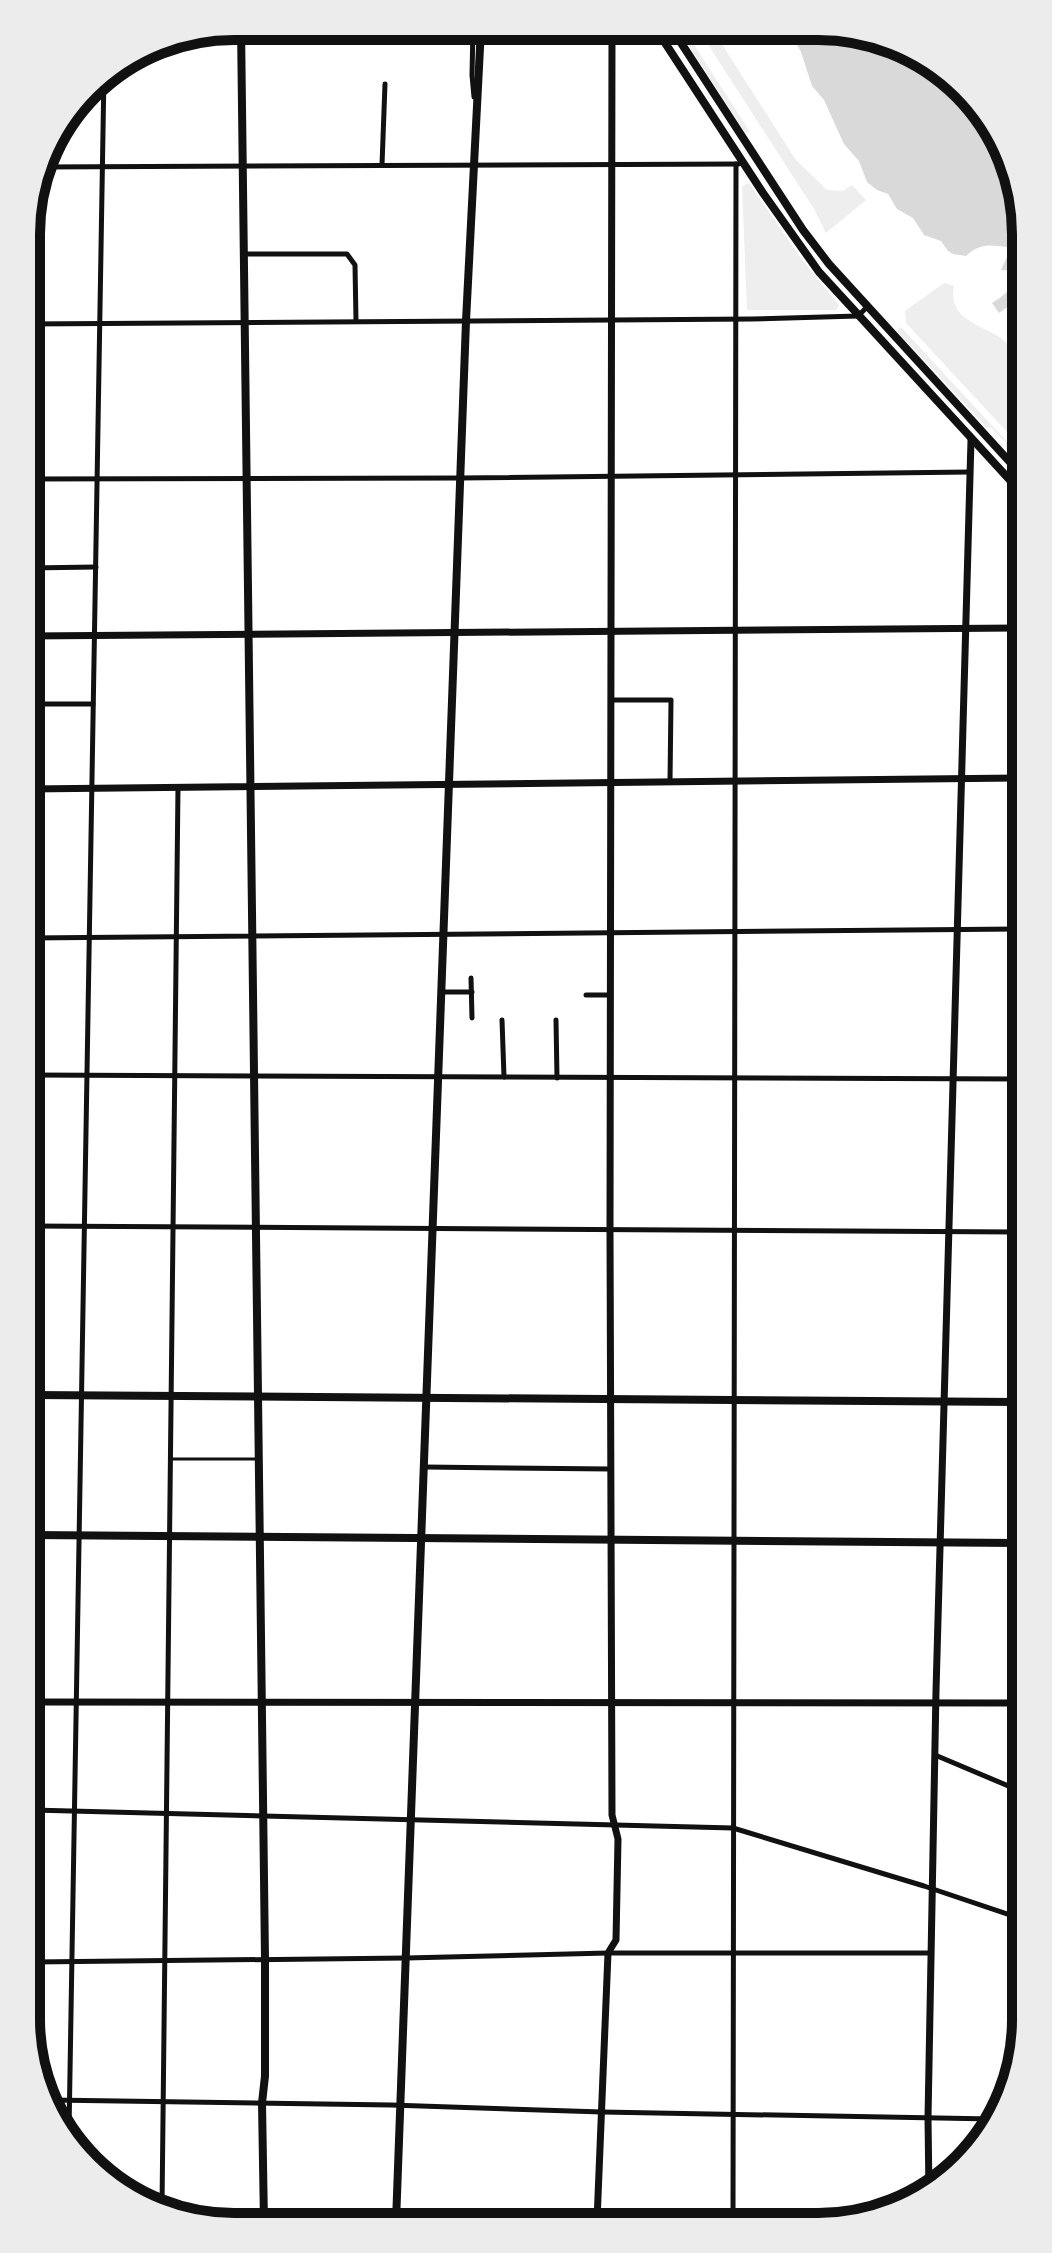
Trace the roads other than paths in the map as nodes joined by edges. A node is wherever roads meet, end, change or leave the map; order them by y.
1 (240, 40) edge
2 (473, 40) edge
3 (480, 40) edge
4 (612, 40) edge
5 (663, 40) edge
6 (679, 40) edge
7 (385, 84) dead end
8 (104, 90) edge
9 (476, 105) junction
10 (612, 164) junction
11 (740, 164) junction
12 (382, 165) junction
13 (472, 165) junction
14 (103, 166) junction
15 (242, 166) junction
16 (53, 167) edge
17 (243, 254) junction
18 (867, 307) junction
19 (858, 316) junction
20 (736, 319) junction
21 (611, 320) junction
22 (356, 321) junction
23 (466, 321) junction
24 (244, 323) junction
25 (40, 324) edge
26 (100, 324) junction
27 (971, 440) junction
28 (1012, 466) edge
29 (970, 472) junction
30 (736, 475) junction
31 (611, 476) junction
32 (246, 478) junction
33 (460, 478) junction
34 (40, 479) edge
35 (97, 479) junction
36 (1012, 483) edge
37 (96, 567) junction
38 (40, 568) edge
39 (1012, 628) edge
40 (966, 629) junction
41 (735, 630) junction
42 (611, 631) junction
43 (455, 632) junction
44 (248, 634) junction
45 (95, 635) junction
46 (40, 636) edge
47 (611, 700) junction
48 (40, 704) edge
49 (93, 704) junction
50 (1012, 778) edge
51 (962, 779) junction
52 (735, 781) junction
53 (670, 782) junction
54 (610, 783) junction
55 (449, 784) junction
56 (250, 786) junction
57 (178, 787) junction
58 (92, 788) junction
59 (40, 789) edge
60 (957, 929) junction
61 (1012, 929) edge
62 (610, 931) junction
63 (735, 931) junction
64 (444, 933) junction
65 (252, 935) junction
66 (176, 936) junction
67 (89, 937) junction
68 (40, 938) edge
69 (471, 978) dead end
70 (442, 992) junction
71 (472, 992) junction
72 (586, 995) dead end
73 (610, 995) junction
74 (472, 1018) dead end
75 (502, 1020) dead end
76 (556, 1020) dead end
77 (40, 1075) edge
78 (87, 1075) junction
79 (175, 1076) junction
80 (253, 1076) junction
81 (439, 1077) junction
82 (504, 1077) junction
83 (557, 1078) junction
84 (610, 1078) junction
85 (735, 1078) junction
86 (953, 1079) junction
87 (1012, 1079) edge
88 (40, 1226) edge
89 (85, 1226) junction
90 (173, 1227) junction
91 (255, 1228) junction
92 (433, 1229) junction
93 (610, 1230) junction
94 (734, 1231) junction
95 (949, 1232) junction
96 (1012, 1232) edge
97 (40, 1395) edge
98 (82, 1395) junction
99 (171, 1396) junction
100 (258, 1396) junction
101 (427, 1397) junction
102 (611, 1399) junction
103 (734, 1400) junction
104 (944, 1401) junction
105 (1012, 1402) edge
106 (170, 1459) junction
107 (258, 1459) junction
108 (424, 1467) junction
109 (611, 1469) junction
110 (40, 1535) edge
111 (79, 1535) junction
112 (169, 1536) junction
113 (259, 1537) junction
114 (421, 1538) junction
115 (612, 1540) junction
116 (734, 1541) junction
117 (940, 1542) junction
118 (1012, 1543) edge
119 (40, 1702) edge
120 (76, 1702) junction
121 (167, 1702) junction
122 (262, 1702) junction
123 (415, 1703) junction
124 (611, 1703) junction
125 (734, 1703) junction
126 (936, 1703) junction
127 (1012, 1703) edge
128 (935, 1755) junction
129 (1012, 1788) edge
130 (40, 1810) edge
131 (75, 1811) junction
132 (166, 1813) junction
133 (263, 1816) junction
134 (411, 1821) junction
135 (614, 1825) junction
136 (733, 1828) junction
137 (932, 1889) junction
138 (1012, 1916) edge
139 (608, 1953) junction
140 (733, 1953) junction
141 (931, 1953) junction
142 (406, 1958) junction
143 (265, 1959) junction
144 (165, 1960) junction
145 (40, 1962) edge
146 (72, 1962) junction
147 (58, 2100) edge
148 (70, 2100) junction
149 (163, 2102) junction
150 (262, 2103) junction
151 (401, 2105) junction
152 (602, 2112) junction
153 (733, 2114) junction
154 (928, 2118) junction
155 (984, 2119) edge
156 (69, 2121) edge
157 (929, 2178) edge
158 (162, 2199) edge
159 (264, 2213) edge
160 (396, 2213) edge
161 (597, 2213) edge
162 (733, 2213) edge

1 - 15 main road
2 - 9 street
3 - 9 main road
4 - 10 street
5 - 11 main road
6 - 18 main road
7 - 12 street
8 - 14 street
9 - 13 main road
10 - 11 street
10 - 13 street
10 - 21 street
11 - 19 main road
11 - 20 street
12 - 13 street
12 - 15 street
13 - 23 main road
14 - 15 street
14 - 16 street
14 - 26 street
15 - 17 main road
17 - 22 street
17 - 24 main road
18 - 19 street
18 - 28 main road
19 - 20 street
19 - 27 main road
20 - 21 street
20 - 30 street
21 - 23 street
21 - 31 street
22 - 23 street
22 - 24 street
23 - 33 main road
24 - 26 street
24 - 32 main road
25 - 26 street
26 - 35 street
27 - 29 street
27 - 36 main road
29 - 30 street
29 - 40 street
30 - 31 street
30 - 41 street
31 - 33 street
31 - 42 street
32 - 33 street
32 - 35 street
32 - 44 main road
33 - 43 main road
34 - 35 street
35 - 37 street
37 - 38 street
37 - 45 street
39 - 40 street
40 - 41 street
40 - 51 street
41 - 42 street
41 - 52 street
42 - 43 street
42 - 47 street
43 - 44 street
43 - 55 main road
44 - 45 street
44 - 56 main road
45 - 46 street
45 - 49 street
47 - 53 street
47 - 54 street
48 - 49 street
49 - 58 street
50 - 51 street
51 - 52 street
51 - 60 street
52 - 53 street
52 - 63 street
53 - 54 street
54 - 55 street
54 - 62 street
55 - 56 street
55 - 64 main road
56 - 57 street
56 - 65 main road
57 - 58 street
57 - 66 street
58 - 59 street
58 - 67 street
60 - 61 street
60 - 63 street
60 - 86 street
62 - 63 street
62 - 64 street
62 - 73 street
63 - 85 street
64 - 65 street
64 - 70 main road
65 - 66 street
65 - 80 main road
66 - 67 street
66 - 79 street
67 - 68 street
67 - 78 street
69 - 71 street
70 - 71 street
70 - 81 main road
71 - 74 street
72 - 73 street
73 - 84 street
75 - 82 street
76 - 83 street
77 - 78 street
78 - 79 street
78 - 89 street
79 - 80 street
79 - 90 street
80 - 81 street
80 - 91 main road
81 - 82 street
81 - 92 main road
82 - 83 street
83 - 84 street
84 - 85 street
84 - 93 street
85 - 86 street
85 - 94 street
86 - 87 street
86 - 95 street
88 - 89 street
89 - 90 street
89 - 98 street
90 - 91 street
90 - 99 street
91 - 92 street
91 - 100 main road
92 - 93 street
92 - 101 main road
93 - 94 street
93 - 102 street
94 - 95 street
94 - 103 street
95 - 96 street
95 - 104 street
97 - 98 main road
98 - 99 main road
98 - 111 street
99 - 100 main road
99 - 106 street
100 - 101 main road
100 - 107 main road
101 - 102 main road
101 - 108 main road
102 - 103 main road
102 - 109 street
103 - 104 main road
103 - 116 street
104 - 105 main road
104 - 117 street
106 - 107 lane
106 - 112 street
107 - 113 main road
108 - 109 street
108 - 114 main road
109 - 115 street
110 - 111 main road
111 - 112 main road
111 - 120 street
112 - 113 main road
112 - 121 street
113 - 114 main road
113 - 122 main road
114 - 115 main road
114 - 123 main road
115 - 116 main road
115 - 124 street
116 - 117 main road
116 - 125 street
117 - 118 main road
117 - 126 street
119 - 120 street
120 - 121 street
120 - 131 street
121 - 122 street
121 - 132 street
122 - 123 street
122 - 133 main road
123 - 124 street
123 - 134 main road
124 - 125 street
124 - 135 street
125 - 126 street
125 - 136 street
126 - 127 street
126 - 128 street
128 - 129 street
128 - 137 street
130 - 131 street
131 - 132 street
131 - 146 street
132 - 133 street
132 - 144 street
133 - 134 street
133 - 143 main road
134 - 135 street
134 - 142 main road
135 - 136 street
135 - 139 street
136 - 137 street
136 - 140 street
137 - 138 street
137 - 141 street
139 - 140 street
139 - 142 street
139 - 152 street
140 - 141 street
140 - 153 street
141 - 154 street
142 - 143 street
142 - 151 main road
143 - 144 street
143 - 150 main road
144 - 146 street
144 - 149 street
145 - 146 street
146 - 148 street
147 - 148 street
148 - 149 street
148 - 156 street
149 - 150 street
149 - 158 street
150 - 151 street
150 - 159 main road
151 - 152 street
151 - 160 main road
152 - 153 street
152 - 161 street
153 - 154 street
153 - 162 street
154 - 155 street
154 - 157 street

